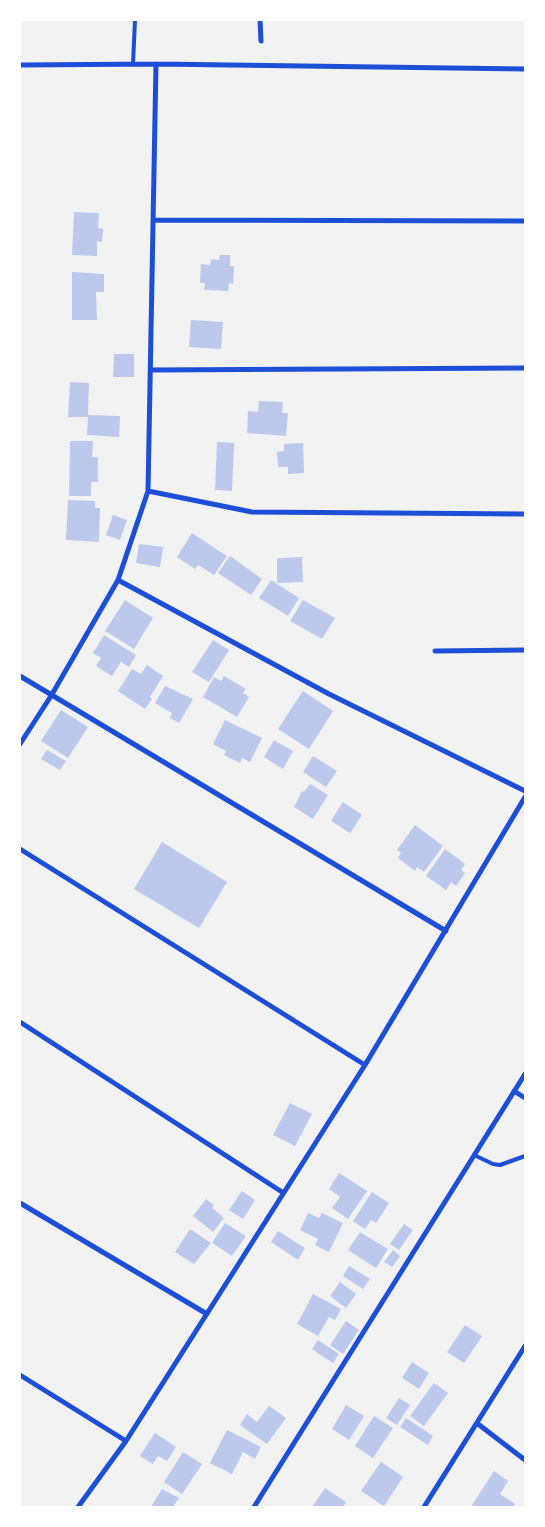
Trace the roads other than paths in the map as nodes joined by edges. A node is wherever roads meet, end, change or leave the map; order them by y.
1 (135, 20) edge
2 (260, 20) edge
3 (261, 41) dead end
4 (133, 64) junction
5 (156, 64) junction
6 (20, 65) edge
7 (525, 69) edge
8 (153, 220) junction
9 (525, 221) edge
10 (525, 368) edge
11 (150, 370) junction
12 (148, 491) junction
13 (525, 514) edge
14 (118, 580) junction
15 (435, 650) dead end
16 (525, 650) edge
17 (20, 676) edge
18 (52, 696) junction
19 (20, 744) edge
20 (525, 791) edge
21 (525, 797) edge
22 (20, 849) edge
23 (446, 931) junction
24 (20, 1022) edge
25 (364, 1065) junction
26 (525, 1074) edge
27 (514, 1091) junction
28 (525, 1098) edge
29 (474, 1155) junction
30 (525, 1156) edge
31 (282, 1192) junction
32 (20, 1203) edge
33 (207, 1314) junction
34 (525, 1346) edge
35 (20, 1375) edge
36 (478, 1424) junction
37 (126, 1440) junction
38 (525, 1460) edge
39 (78, 1507) edge
40 (254, 1507) edge
41 (424, 1507) edge

1 - 4 lane
2 - 3 street
4 - 5 street
4 - 6 street
5 - 6 lane
5 - 7 street
5 - 8 street
8 - 9 street
8 - 11 street
10 - 11 street
11 - 12 street
12 - 13 street
12 - 14 street
14 - 18 street
14 - 20 street
15 - 16 street
17 - 18 street
18 - 19 street
18 - 23 street
21 - 23 street
22 - 25 street
23 - 25 street
24 - 31 street
25 - 31 street
26 - 27 street
27 - 28 street
27 - 29 street
29 - 30 lane
29 - 40 street
31 - 33 street
32 - 33 street
33 - 37 street
34 - 36 street
35 - 37 street
36 - 38 street
36 - 41 street
37 - 39 street

